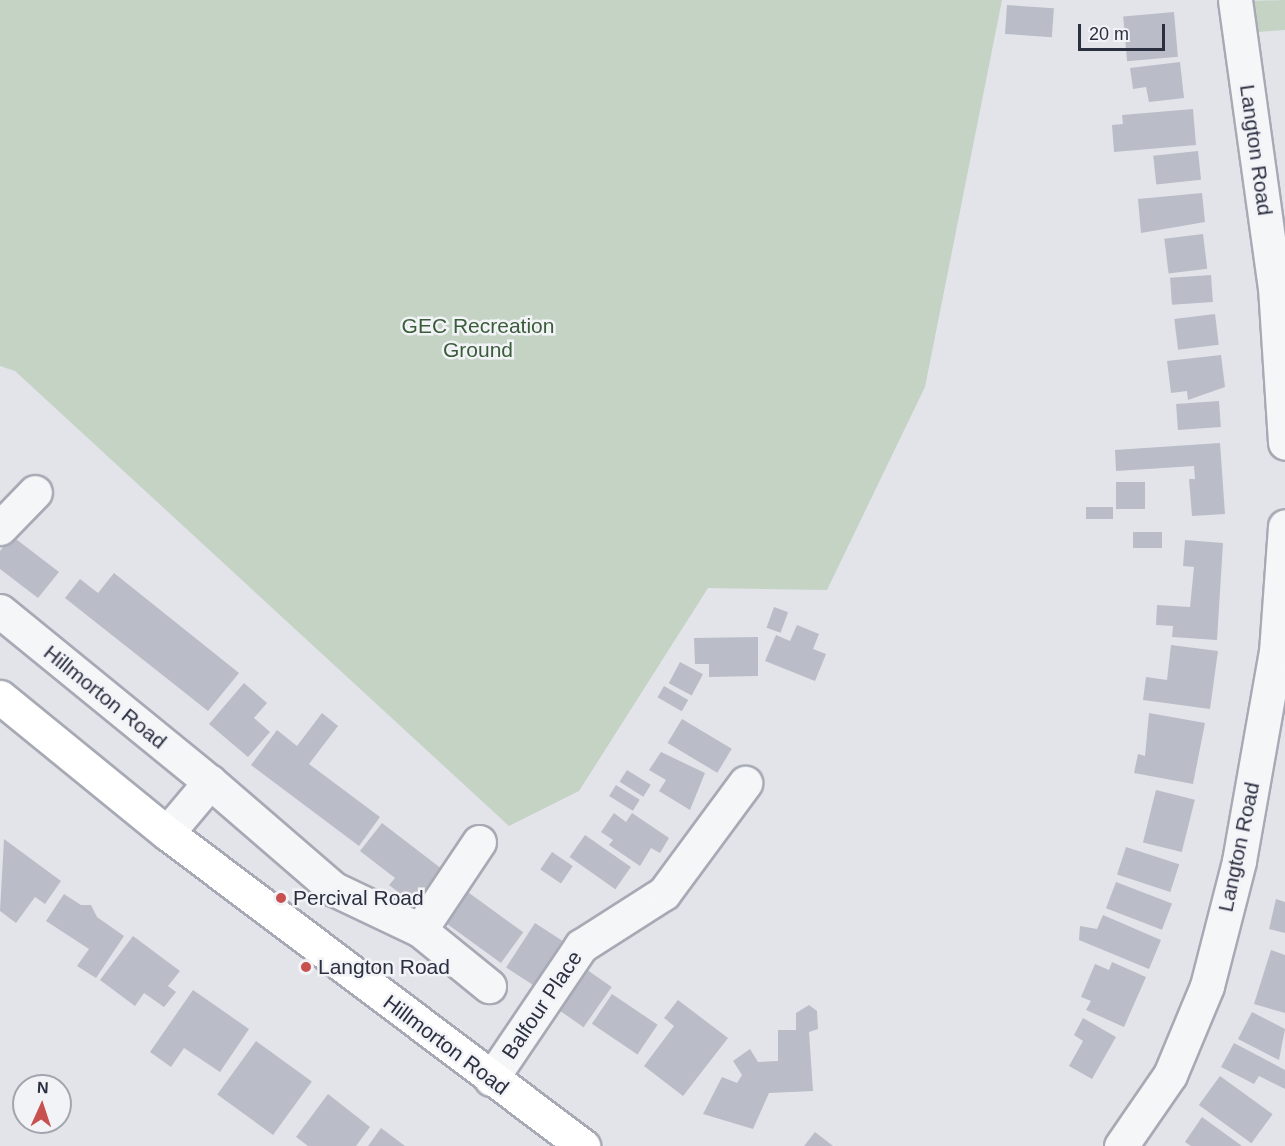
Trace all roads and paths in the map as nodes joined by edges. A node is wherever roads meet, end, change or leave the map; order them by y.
1 (1235, 0) edge
2 (1280, 287) edge
3 (1285, 443) edge
4 (35, 492) dead end
5 (1285, 526) edge
6 (0, 528) edge
7 (0, 611) edge
8 (0, 696) edge
9 (210, 782) junction
10 (745, 783) dead end
11 (167, 833) junction
12 (479, 842) dead end
13 (420, 930) junction
14 (489, 986) dead end
15 (491, 1079) junction
16 (583, 1146) edge
17 (1121, 1146) edge

1 - 2 street, Langton Road
2 - 3 street, Langton Road
4 - 6 street
5 - 17 street, Langton Road
7 - 9 street, Hillmorton Road
8 - 11 highway, Hillmorton Road
9 - 11 street
9 - 13 street, Hillmorton Road
10 - 15 street, Balfour Place
11 - 15 highway, Hillmorton Road
12 - 13 street
13 - 14 street, Hillmorton Road
15 - 16 highway, Hillmorton Road

